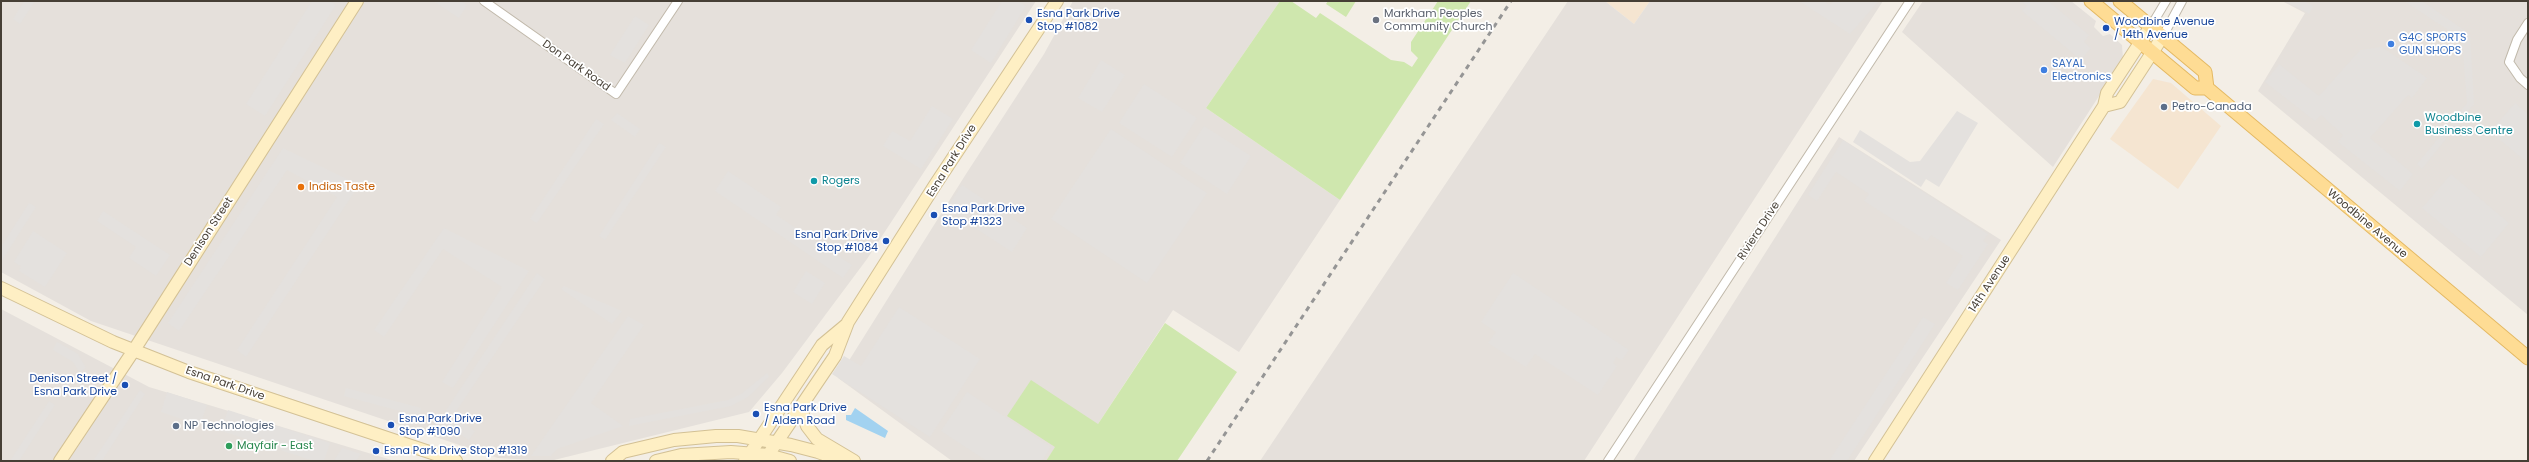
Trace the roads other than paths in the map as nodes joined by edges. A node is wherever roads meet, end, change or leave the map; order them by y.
1 (357, 1) edge
2 (484, 1) edge
3 (678, 1) edge
4 (1057, 1) edge
5 (1910, 1) edge
6 (2092, 1) edge
7 (2120, 1) edge
8 (2166, 1) edge
9 (2182, 1) edge
10 (2528, 23) edge
11 (2151, 26) junction
12 (2163, 36) junction
13 (2140, 42) junction
14 (2153, 52) junction
15 (2528, 85) edge
16 (2207, 88) junction
17 (2104, 106) junction
18 (1, 288) edge
19 (848, 322) junction
20 (134, 350) junction
21 (2528, 358) edge
22 (809, 394) junction
23 (759, 439) junction
24 (776, 443) junction
25 (681, 455) junction
26 (748, 457) edge
27 (766, 458) edge
28 (60, 461) edge
29 (456, 461) edge
30 (612, 461) edge
31 (656, 461) edge
32 (695, 461) edge
33 (790, 461) edge
34 (843, 461) edge
35 (854, 461) edge
36 (1608, 461) edge
37 (1875, 461) edge

1 - 20 street, Denison Street
2 - 3 street, Don Park Road
4 - 19 street, Esna Park Drive
5 - 36 street, Riviera Drive
6 - 13 main road, Woodbine Avenue
7 - 11 main road
8 - 11 street, 14th Avenue
9 - 12 street
10 - 15 street
11 - 12 main road
11 - 13 street, 14th Avenue
12 - 14 street
12 - 16 main road
13 - 14 main road, Woodbine Avenue
13 - 17 street, 14th Avenue
14 - 16 main road, Woodbine Avenue
14 - 17 street
16 - 21 main road, Woodbine Avenue
17 - 37 street, 14th Avenue
18 - 20 street, Esna Park Drive
19 - 22 street, Esna Park Drive
19 - 23 street, Esna Park Drive
20 - 28 street, Denison Street
20 - 29 street, Esna Park Drive
22 - 24 street, Esna Park Drive
22 - 35 street
23 - 24 street
23 - 26 street, Esna Park Drive
23 - 30 street
24 - 27 street, Esna Park Drive
24 - 34 street
25 - 26 street
25 - 31 street
25 - 32 street
26 - 27 street
27 - 33 street

